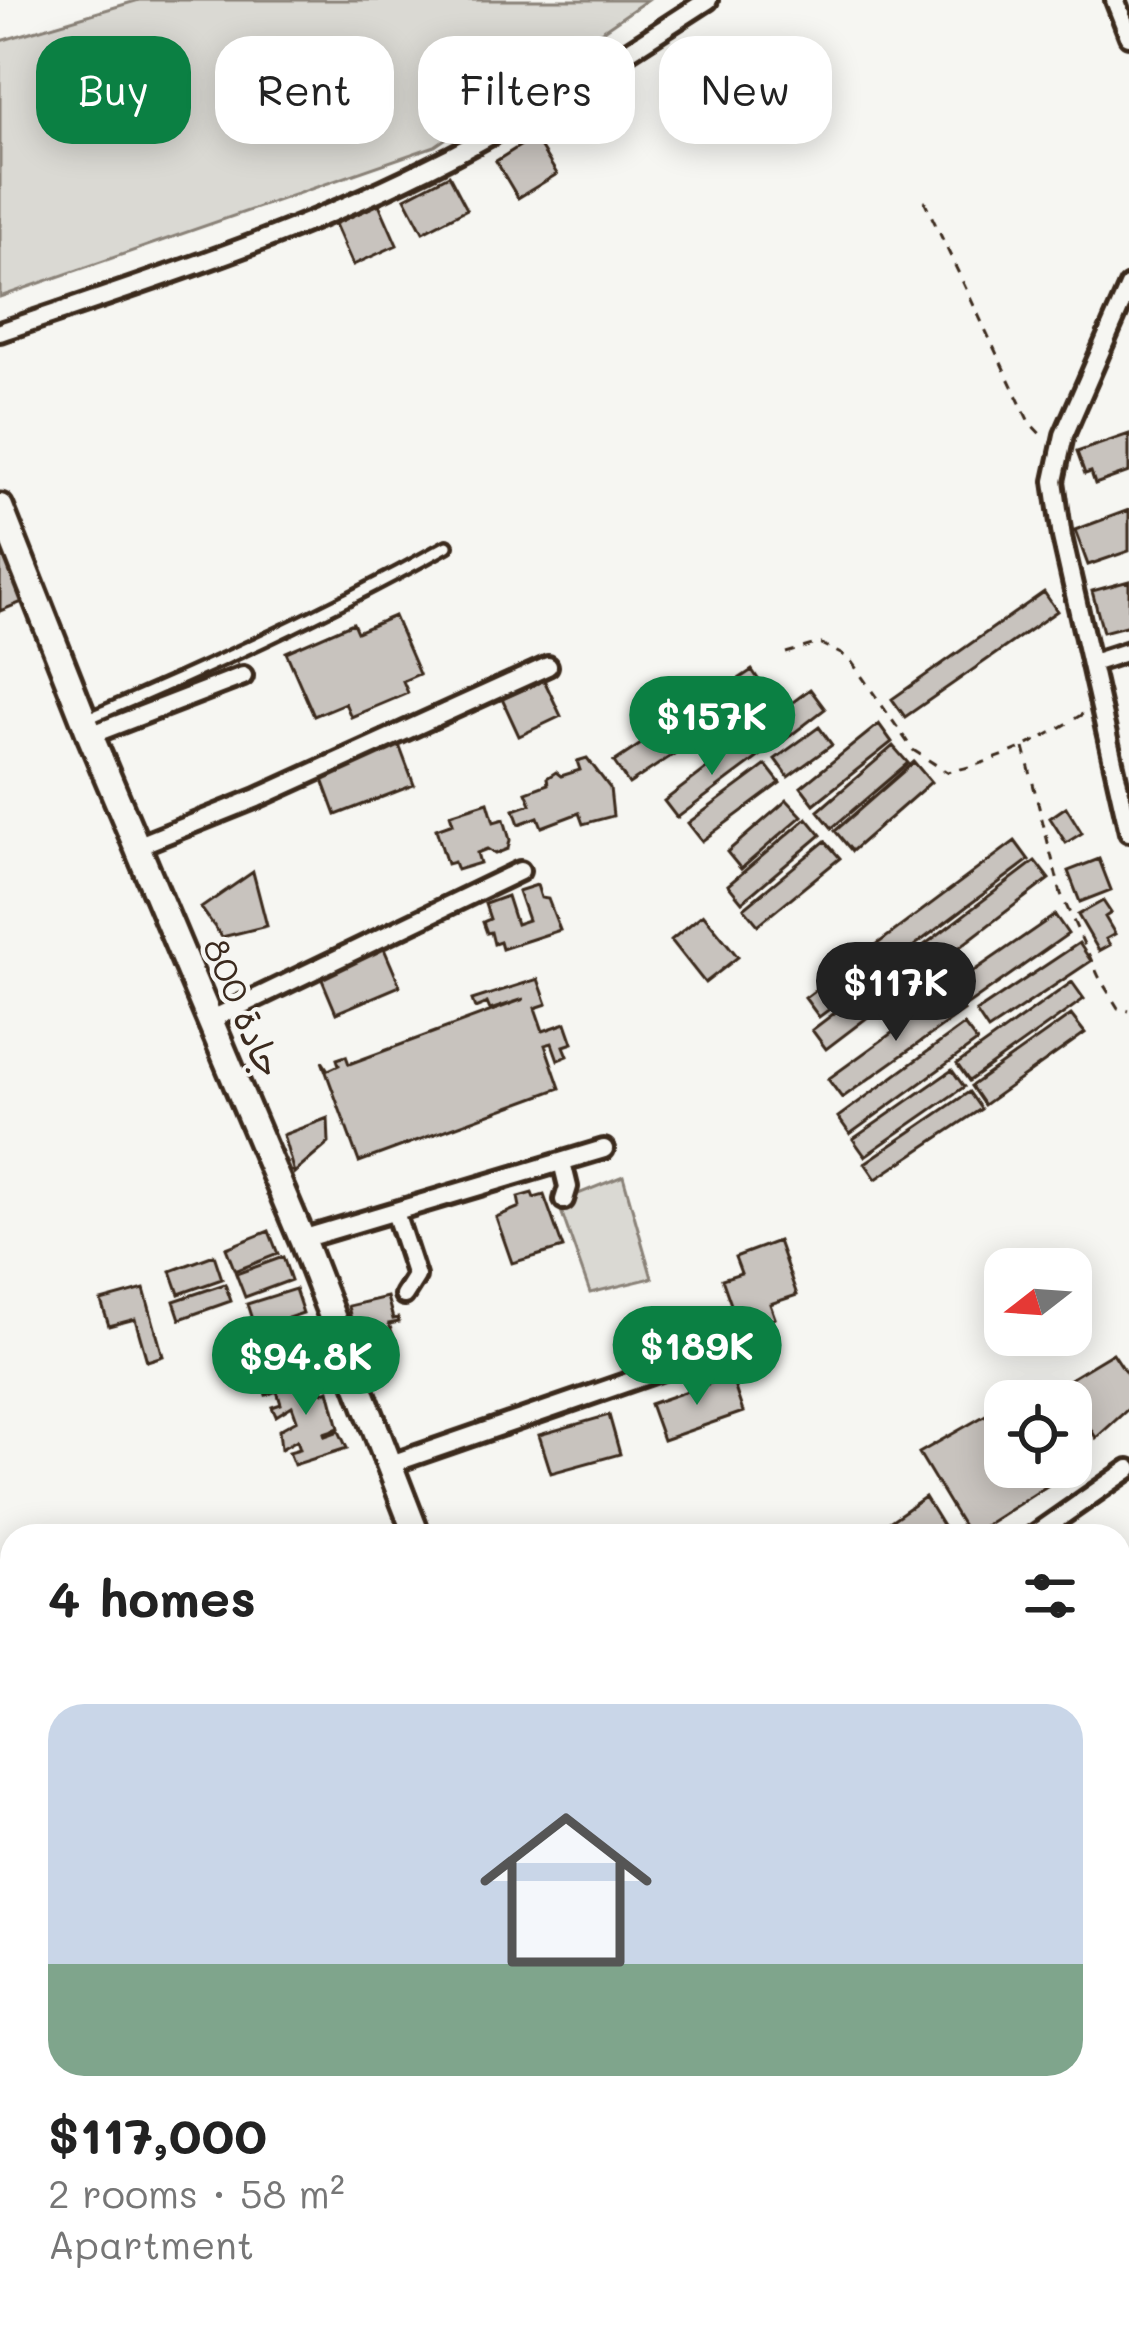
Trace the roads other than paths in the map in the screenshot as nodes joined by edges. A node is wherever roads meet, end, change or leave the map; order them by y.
1 (708, 0) edge
2 (1115, 0) edge
3 (1129, 36) edge
4 (1129, 286) edge
5 (0, 332) edge
6 (0, 507) edge
7 (447, 546) dead end
8 (1129, 651) edge
9 (1093, 663) junction
10 (548, 666) dead end
11 (243, 676) dead end
12 (87, 728) junction
13 (1129, 832) edge
14 (136, 846) junction
15 (520, 871) dead end
16 (210, 1020) junction
17 (604, 1149) dead end
18 (562, 1162) junction
19 (564, 1200) dead end
20 (394, 1212) junction
21 (302, 1239) junction
22 (404, 1295) dead end
23 (704, 1348) dead end
24 (388, 1465) junction
25 (1129, 1469) edge
26 (412, 1524) edge
27 (1050, 1524) edge

1 - 5 street
2 - 3 street
4 - 9 street
6 - 12 main road, جادة 800
7 - 12 lane
8 - 9 street
9 - 13 street
10 - 14 street
11 - 12 street
12 - 14 main road, جادة 800
14 - 16 main road, جادة 800
15 - 16 street
16 - 21 main road, جادة 800
17 - 18 street
18 - 19 street
18 - 20 street
20 - 21 street
20 - 22 street
21 - 24 main road, جادة 800
23 - 24 street
24 - 26 main road, جادة 800
25 - 27 street

